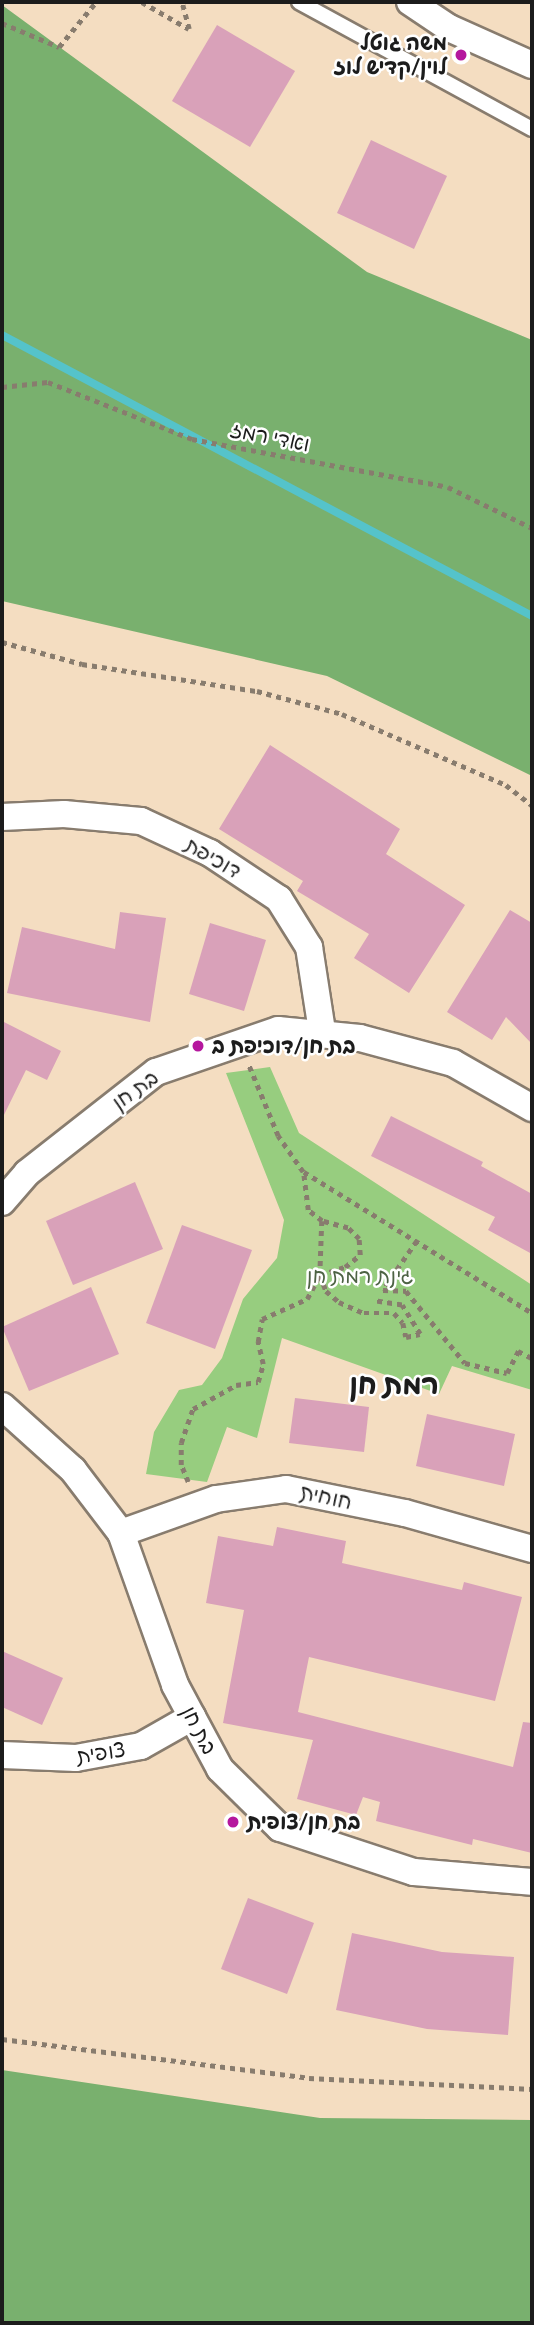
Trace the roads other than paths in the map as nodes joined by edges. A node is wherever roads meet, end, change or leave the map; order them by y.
1 (299, 2) edge
2 (410, 2) edge
3 (532, 65) edge
4 (532, 129) edge
5 (2, 817) edge
6 (321, 1031) junction
7 (532, 1108) edge
8 (2, 1202) edge
9 (2, 1406) edge
10 (121, 1533) junction
11 (532, 1549) edge
12 (192, 1717) junction
13 (2, 1755) edge
14 (532, 1882) edge

1 - 4 lane
2 - 3 street
5 - 6 street, דוכיפת
6 - 7 street, בת חן
6 - 8 street, בת חן
9 - 10 street, בת חן
10 - 11 street, חוחית
10 - 12 street, בת חן
12 - 13 street, צופית
12 - 14 street, בת חן

